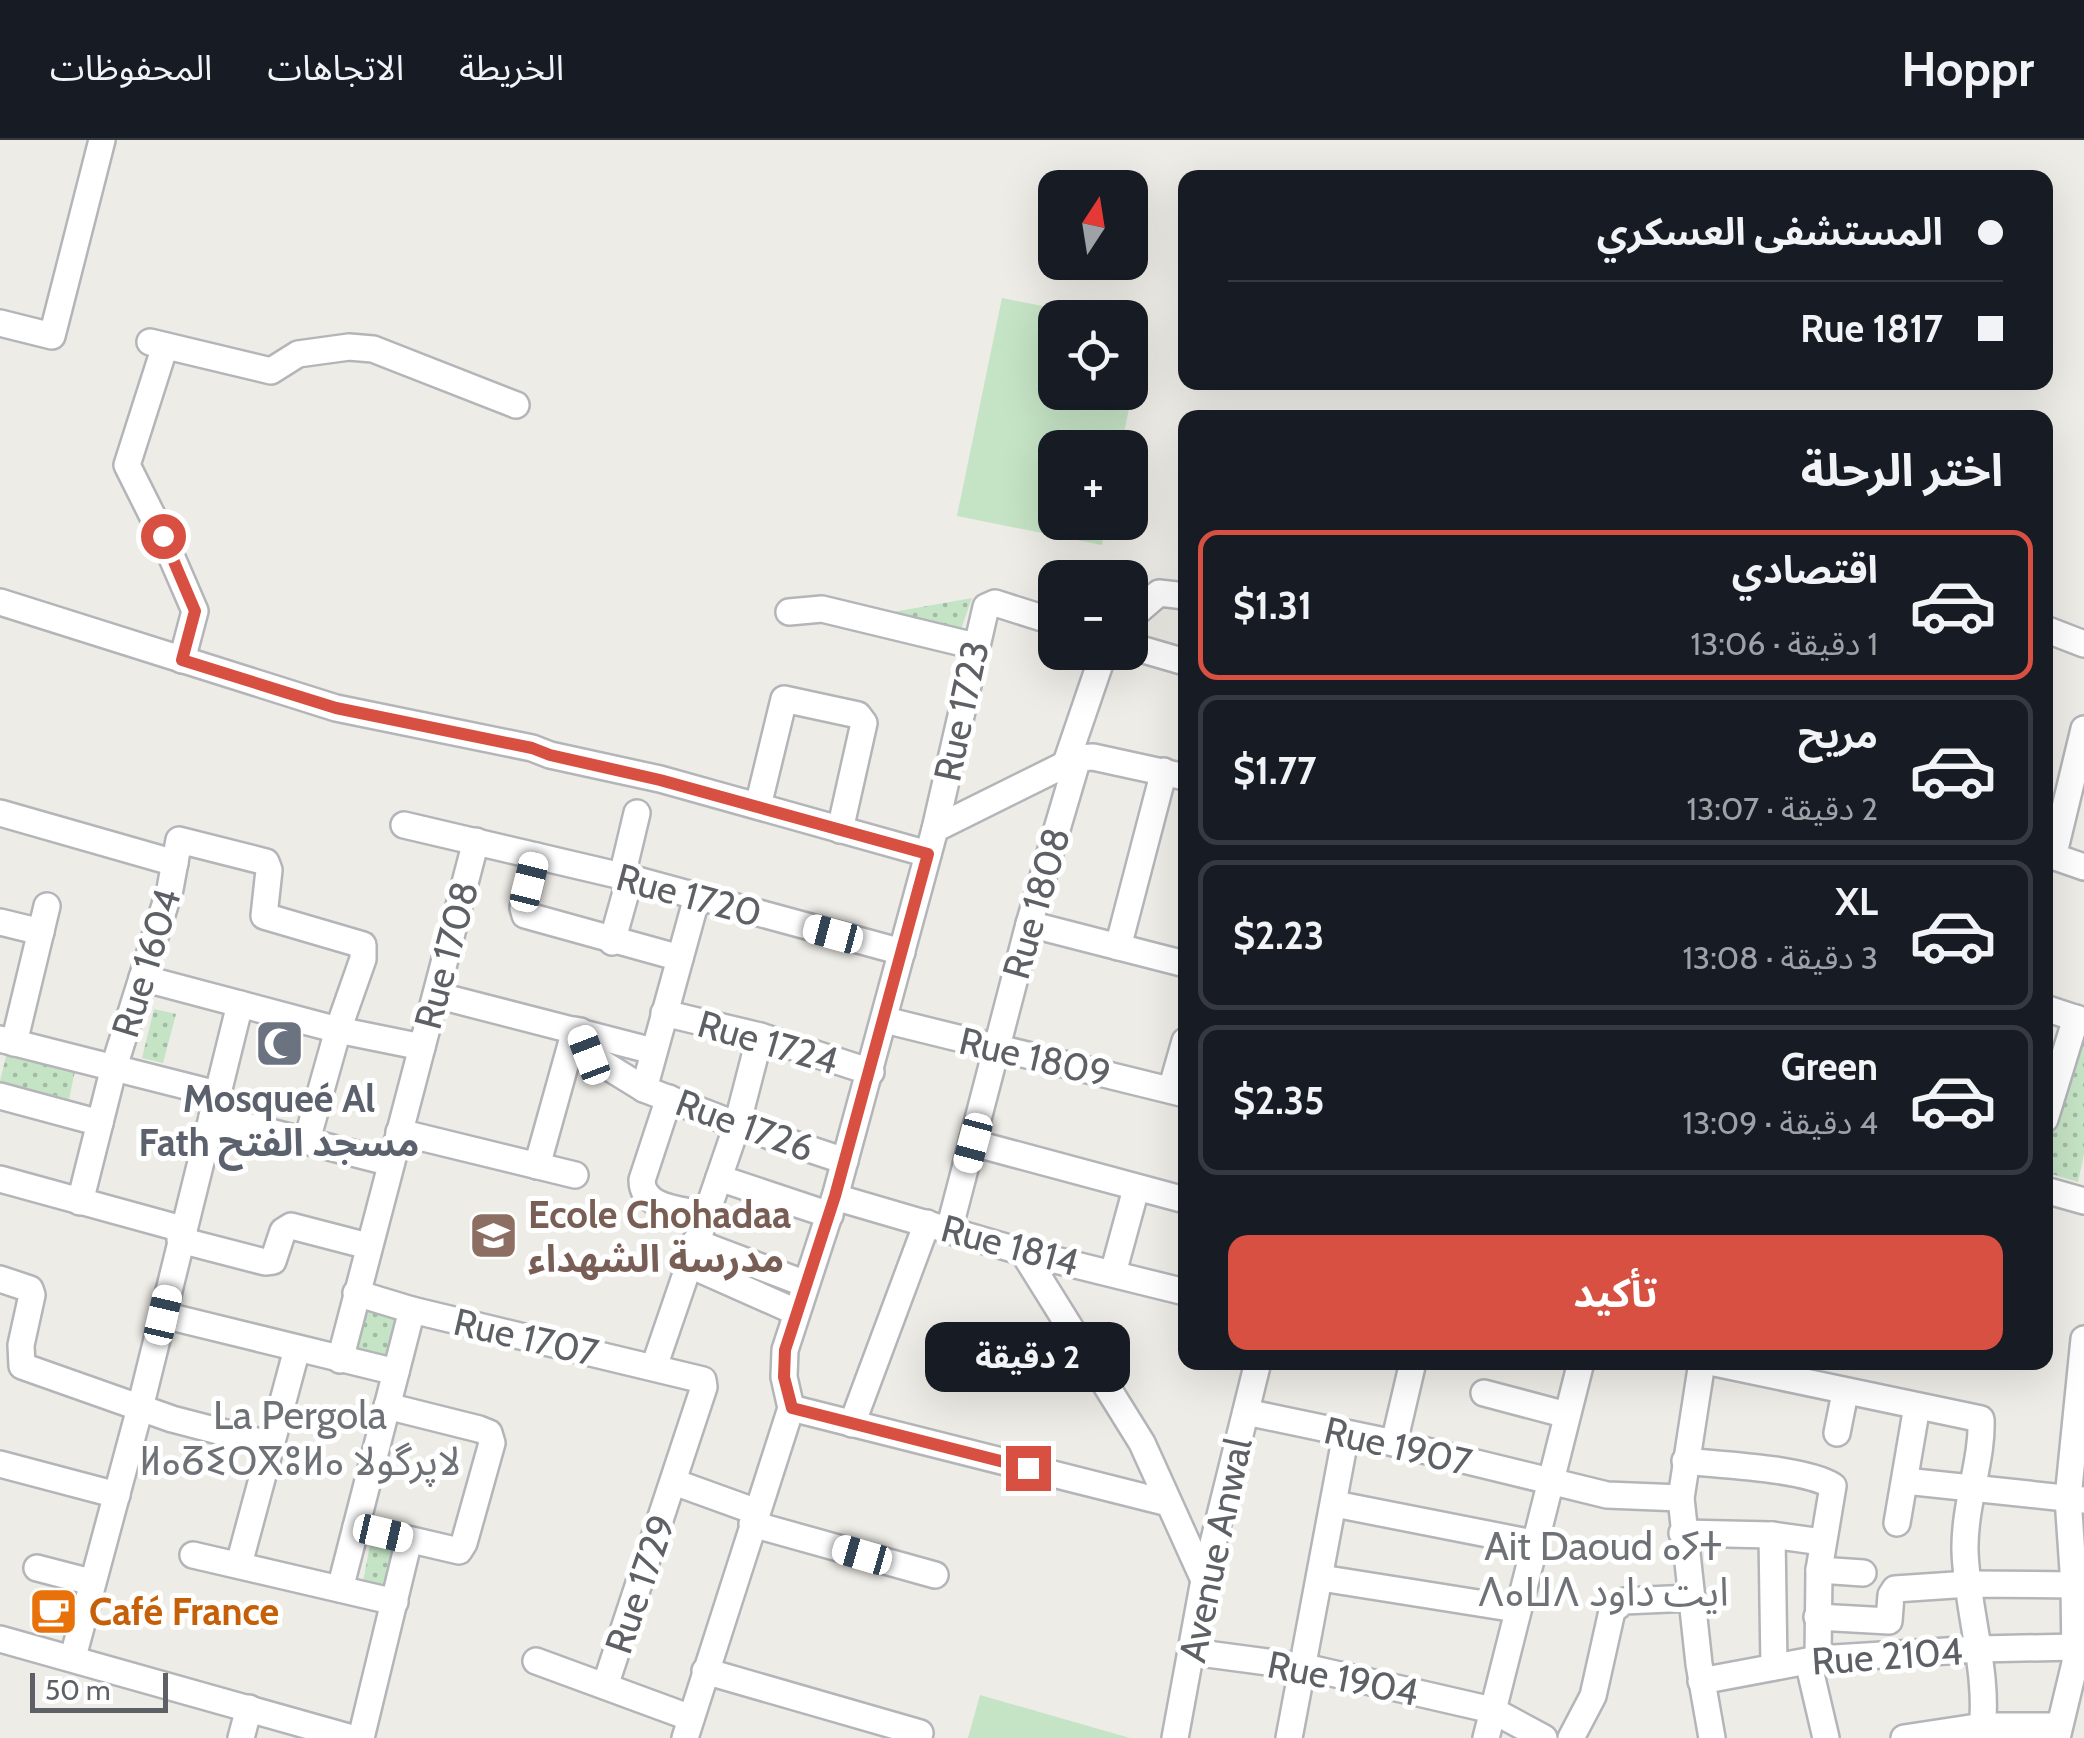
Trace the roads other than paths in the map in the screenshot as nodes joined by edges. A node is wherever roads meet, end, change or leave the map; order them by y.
1 (102, 140) edge
2 (0, 323) edge
3 (516, 406) dead end
4 (1178, 595) edge
5 (0, 602) edge
6 (1148, 603) edge
7 (789, 612) dead end
8 (1038, 616) edge
9 (2053, 633) edge
10 (2084, 644) edge
11 (974, 646) junction
12 (1148, 651) edge
13 (182, 660) junction
14 (1178, 660) edge
15 (1099, 670) edge
16 (2084, 729) edge
17 (1072, 760) junction
18 (1175, 774) edge
19 (758, 806) junction
20 (0, 813) edge
21 (637, 813) dead end
22 (404, 826) dead end
23 (840, 830) junction
24 (476, 840) junction
25 (931, 842) junction
26 (177, 851) junction
27 (536, 856) junction
28 (2084, 866) edge
29 (626, 877) junction
30 (696, 897) junction
31 (47, 906) dead end
32 (0, 922) edge
33 (1028, 924) junction
34 (41, 932) junction
35 (612, 942) junction
36 (1118, 947) junction
37 (902, 952) junction
38 (680, 958) junction
39 (1178, 962) edge
40 (142, 978) junction
41 (436, 995) junction
42 (240, 1004) junction
43 (2053, 1011) edge
44 (664, 1013) junction
45 (2080, 1019) edge
46 (885, 1020) junction
47 (338, 1030) junction
48 (577, 1030) junction
49 (760, 1036) junction
50 (7, 1041) edge
51 (422, 1047) junction
52 (995, 1049) junction
53 (654, 1051) junction
54 (114, 1067) junction
55 (871, 1072) junction
56 (644, 1089) junction
57 (1178, 1092) edge
58 (0, 1096) edge
59 (2053, 1096) edge
60 (669, 1098) junction
61 (215, 1106) junction
62 (100, 1123) junction
63 (737, 1125) junction
64 (400, 1132) junction
65 (307, 1140) junction
66 (973, 1143) junction
67 (845, 1162) junction
68 (391, 1163) junction
69 (537, 1166) junction
70 (575, 1175) dead end
71 (719, 1178) junction
72 (0, 1179) edge
73 (1136, 1189) junction
74 (2053, 1192) edge
75 (1178, 1198) edge
76 (2084, 1201) edge
77 (80, 1202) junction
78 (832, 1206) junction
79 (705, 1215) junction
80 (938, 1227) junction
81 (181, 1235) junction
82 (368, 1246) junction
83 (1022, 1252) junction
84 (692, 1253) junction
85 (1114, 1273) junction
86 (0, 1278) edge
87 (806, 1284) junction
88 (1178, 1290) edge
89 (356, 1293) junction
90 (412, 1310) junction
91 (796, 1312) junction
92 (163, 1315) junction
93 (2084, 1339) edge
94 (297, 1349) junction
95 (340, 1360) junction
96 (654, 1368) junction
97 (1256, 1370) edge
98 (1411, 1370) edge
99 (1578, 1370) edge
100 (1704, 1370) edge
101 (1742, 1370) edge
102 (396, 1372) junction
103 (697, 1378) joint
104 (1484, 1392) dead end
105 (1845, 1393) junction
106 (387, 1406) junction
107 (1917, 1406) junction
108 (140, 1408) junction
109 (792, 1408) junction
110 (1246, 1412) junction
111 (1567, 1416) junction
112 (852, 1424) junction
113 (1837, 1433) dead end
114 (1346, 1434) junction
115 (1394, 1443) junction
116 (272, 1445) junction
117 (1685, 1461) junction
118 (0, 1464) edge
119 (1905, 1481) junction
120 (674, 1482) junction
121 (1550, 1482) junction
122 (1971, 1486) junction
123 (117, 1495) junction
124 (1681, 1498) junction
125 (2076, 1499) edge
126 (1168, 1502) junction
127 (1334, 1504) junction
128 (754, 1518) junction
129 (1897, 1522) dead end
130 (356, 1527) junction
131 (1682, 1533) junction
132 (1772, 1535) junction
133 (409, 1540) junction
134 (1822, 1542) junction
135 (1533, 1543) junction
136 (192, 1555) dead end
137 (239, 1564) junction
138 (37, 1568) dead end
139 (1820, 1570) junction
140 (1863, 1572) dead end
141 (934, 1576) dead end
142 (1320, 1578) junction
143 (1204, 1580) junction
144 (91, 1582) junction
145 (1969, 1584) junction
146 (2074, 1585) junction
147 (340, 1589) junction
148 (1692, 1598) junction
149 (395, 1602) junction
150 (1516, 1609) junction
151 (1817, 1618) junction
152 (0, 1639) edge
153 (2076, 1647) junction
154 (1978, 1649) junction
155 (1192, 1652) junction
156 (73, 1657) junction
157 (1813, 1660) junction
158 (536, 1661) dead end
159 (1774, 1666) junction
160 (1304, 1667) junction
161 (705, 1671) junction
162 (1701, 1681) junction
163 (605, 1686) junction
164 (249, 1708) junction
165 (1492, 1710) junction
166 (688, 1728) edge
167 (1982, 1732) edge
168 (2058, 1732) edge
169 (920, 1734) dead end
170 (241, 1738) edge
171 (352, 1738) edge
172 (362, 1738) edge
173 (1175, 1738) edge
174 (1289, 1738) edge
175 (1486, 1738) edge
176 (1544, 1738) edge
177 (1571, 1738) edge
178 (1712, 1738) edge
179 (1826, 1738) edge
180 (1904, 1738) edge

1 - 2 street
3 - 13 street
4 - 6 street
5 - 13 street
7 - 11 street
8 - 11 street, Rue 1723
9 - 10 street
11 - 25 street, Rue 1723
12 - 14 street
13 - 19 street
15 - 17 street, Rue 1808
16 - 28 street
17 - 18 street
17 - 25 street
17 - 33 street, Rue 1808
18 - 36 street
19 - 23 street
19 - 23 street
20 - 26 street
21 - 29 street
22 - 24 street, Rue 1720
23 - 25 street
24 - 27 street, Rue 1720
24 - 41 street, Rue 1708
25 - 37 street, Rue 1723
26 - 40 street, Rue 1604
26 - 47 street
27 - 29 street, Rue 1720
27 - 35 street
29 - 30 street, Rue 1720
29 - 35 street
30 - 37 street, Rue 1720
30 - 38 street
31 - 34 street
32 - 34 street
33 - 36 street
33 - 52 street, Rue 1808
34 - 50 street
35 - 38 street
36 - 39 street
37 - 46 street, Rue 1723
38 - 44 street
40 - 42 street
40 - 54 street, Rue 1604
41 - 48 street
41 - 51 street, Rue 1708
42 - 47 street
42 - 61 street
43 - 45 street
44 - 49 street, Rue 1724
44 - 53 street
45 - 59 street
46 - 52 street, Rue 1809
46 - 55 street, Rue 1723
47 - 51 street
47 - 65 street
48 - 53 street
48 - 56 street, Rue 1726
48 - 69 street
49 - 55 street, Rue 1724
49 - 63 street
50 - 54 street
51 - 64 street, Rue 1708
52 - 57 street, Rue 1809
52 - 66 street, Rue 1808
53 - 56 street
54 - 61 street
54 - 62 street, Rue 1604
55 - 67 street, Rue 1723
56 - 60 street, Rue 1726
58 - 62 street
60 - 63 street, Rue 1726
60 - 79 street
61 - 65 street
61 - 81 street
62 - 77 street, Rue 1604
63 - 67 street, Rue 1726
63 - 71 street
64 - 68 street, Rue 1708
64 - 69 street
65 - 68 street
66 - 73 street
66 - 80 street, Rue 1808
67 - 78 street, Rue 1723
68 - 82 street, Rue 1708
69 - 70 street
71 - 78 street, Rue 1726
71 - 79 street
72 - 77 street
73 - 75 street
73 - 85 street
74 - 76 street
77 - 81 street
78 - 80 street, Rue 1814
78 - 87 street, Rue 1723
79 - 84 street
80 - 83 street, Rue 1814
80 - 112 street, Rue 1808
81 - 82 street
81 - 92 street
82 - 89 street, Rue 1708
83 - 85 street, Rue 1814
83 - 126 street
84 - 87 street
84 - 91 street
84 - 96 street
85 - 88 street, Rue 1814
86 - 108 street
87 - 91 street, Rue 1723
89 - 90 street, Rue 1707
89 - 95 street, Rue 1708
90 - 96 street, Rue 1707
90 - 102 street
91 - 109 street, Rue 1723
92 - 94 street
92 - 108 street
93 - 125 street
94 - 95 street
94 - 116 street
95 - 102 street
96 - 103 street, Rue 1707
97 - 110 street, Avenue Anwal
98 - 115 street
99 - 111 street
100 - 117 street
101 - 105 street
102 - 106 street
103 - 120 street, Rue 1729
104 - 111 street
105 - 107 street
105 - 113 street
106 - 130 street
106 - 133 street
107 - 119 street
107 - 122 street
108 - 116 street
108 - 123 street
109 - 112 street
109 - 128 street
110 - 114 street, Rue 1907
110 - 143 street, Avenue Anwal
111 - 121 street
112 - 126 street
114 - 115 street, Rue 1907
114 - 127 street
115 - 121 street, Rue 1907
116 - 137 street
117 - 124 street
117 - 134 street
118 - 123 street
119 - 122 street
119 - 129 street
120 - 128 street
120 - 163 street, Rue 1729
121 - 124 street, Rue 1907
121 - 135 street
122 - 125 street
122 - 145 street
123 - 144 street
124 - 131 street
125 - 146 street
126 - 143 street
127 - 135 street
127 - 142 street
128 - 141 street
128 - 161 street
130 - 133 street
130 - 147 street
131 - 132 street
131 - 148 street
132 - 134 street
132 - 159 street
133 - 149 street
134 - 139 street
135 - 150 street
136 - 137 street
137 - 147 street
138 - 144 street
139 - 140 street
139 - 151 street
142 - 150 street
142 - 160 street
143 - 155 street, Avenue Anwal
144 - 156 street
145 - 146 street
145 - 151 street
145 - 154 street
146 - 153 street
147 - 149 street
148 - 162 street
148 - 177 street
149 - 172 street
150 - 165 street
151 - 157 street
152 - 156 street
153 - 154 street, Rue 2104
153 - 168 street
154 - 157 street, Rue 2104
154 - 167 street
155 - 160 street, Rue 1904
155 - 173 street, Avenue Anwal
156 - 164 street
157 - 159 street, Rue 2104
157 - 179 street
158 - 163 street, Rue 1729
159 - 162 street, Rue 2104
160 - 165 street, Rue 1904
160 - 174 street
161 - 166 street
161 - 169 street
162 - 178 street
163 - 166 street, Rue 1729
164 - 170 street
164 - 171 street
165 - 175 street
165 - 176 street, Rue 1904
167 - 168 street
167 - 180 street

